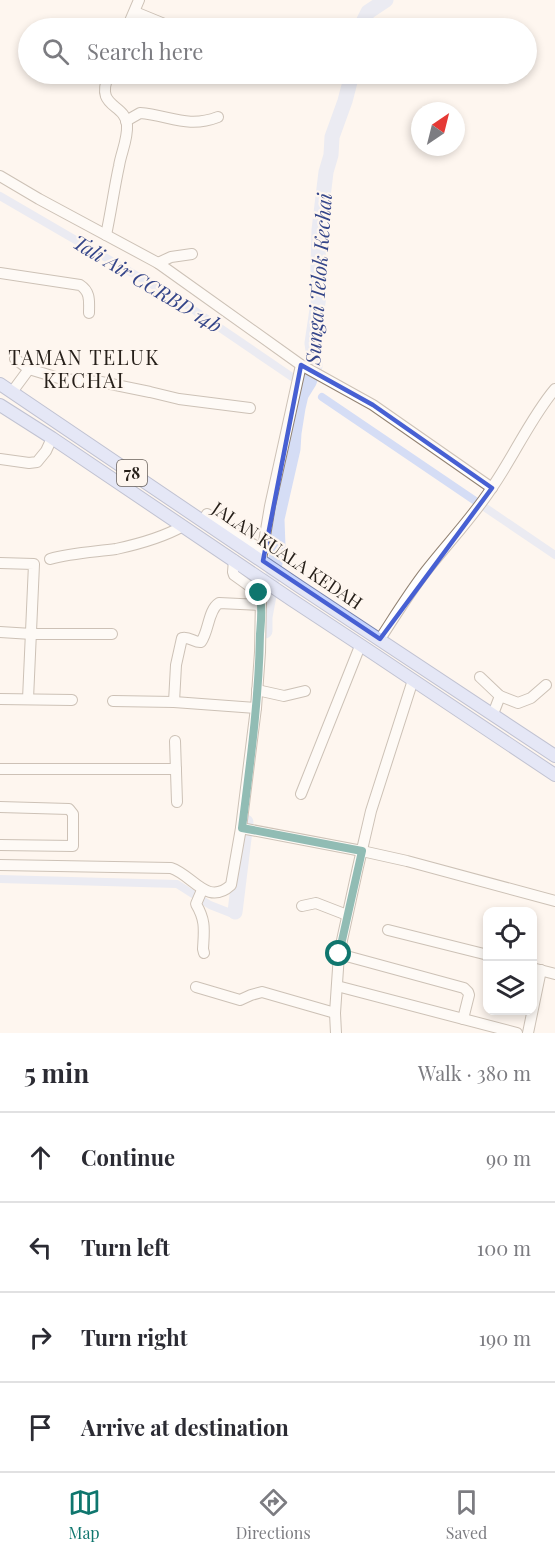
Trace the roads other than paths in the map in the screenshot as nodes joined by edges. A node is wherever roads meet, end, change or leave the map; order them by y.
1 (139, 0) edge
2 (135, 12) junction
3 (132, 18) edge
4 (150, 18) edge
5 (106, 84) edge
6 (218, 117) dead end
7 (126, 121) junction
8 (0, 176) edge
9 (106, 235) junction
10 (192, 254) dead end
11 (158, 263) junction
12 (0, 273) edge
13 (88, 313) dead end
14 (15, 359) dead end
15 (305, 367) junction
16 (29, 369) junction
17 (0, 384) edge
18 (555, 389) edge
19 (12, 392) junction
20 (0, 405) edge
21 (250, 408) dead end
22 (52, 438) junction
23 (0, 459) edge
24 (490, 490) junction
25 (183, 526) junction
26 (262, 558) junction
27 (50, 559) dead end
28 (234, 560) junction
29 (0, 563) edge
30 (261, 605) junction
31 (0, 632) edge
32 (32, 634) junction
33 (111, 634) dead end
34 (380, 639) junction
35 (360, 646) junction
36 (480, 677) dead end
37 (413, 680) junction
38 (546, 685) dead end
39 (262, 690) junction
40 (305, 691) dead end
41 (500, 696) junction
42 (0, 699) edge
43 (28, 699) junction
44 (72, 700) dead end
45 (113, 701) dead end
46 (174, 702) junction
47 (256, 708) junction
48 (493, 714) junction
49 (489, 731) junction
50 (175, 741) dead end
51 (555, 756) edge
52 (0, 769) edge
53 (176, 769) junction
54 (555, 775) edge
55 (301, 794) dead end
56 (177, 802) dead end
57 (0, 807) edge
58 (242, 828) junction
59 (0, 845) edge
60 (362, 851) junction
61 (0, 865) edge
62 (200, 894) junction
63 (555, 901) edge
64 (302, 906) dead end
65 (347, 915) junction
66 (388, 930) dead end
67 (204, 953) dead end
68 (339, 954) junction
69 (483, 954) edge
70 (537, 969) edge
71 (555, 974) edge
72 (337, 986) junction
73 (196, 987) dead end
74 (335, 1013) junction
75 (531, 1015) edge
76 (463, 1019) junction
77 (336, 1033) edge
78 (518, 1033) edge
79 (528, 1033) edge

1 - 2 street
2 - 3 street
2 - 4 street
5 - 7 street
6 - 7 street
7 - 9 street
8 - 9 street
9 - 11 street
10 - 11 street
11 - 15 street
12 - 13 street
14 - 16 street
15 - 24 street
15 - 26 street
16 - 19 street
16 - 21 street
17 - 19 main road, JALAN KUALA KEDAH / 78
18 - 24 street
19 - 26 main road, JALAN KUALA KEDAH / 78
20 - 22 main road, JALAN KUALA KEDAH / 78
22 - 23 street
22 - 25 main road, JALAN KUALA KEDAH / 78
24 - 34 street
25 - 27 street
25 - 28 main road, JALAN KUALA KEDAH / 78
26 - 34 main road, JALAN KUALA KEDAH / 78
28 - 30 street
28 - 35 main road, JALAN KUALA KEDAH / 78
29 - 32 street
30 - 39 street
30 - 46 street
31 - 32 street
32 - 33 street
32 - 43 street
34 - 48 main road, JALAN KUALA KEDAH / 78
35 - 37 main road, JALAN KUALA KEDAH / 78
35 - 55 street
36 - 41 street
37 - 49 main road, JALAN KUALA KEDAH / 78
37 - 60 street
38 - 41 street
39 - 40 street
39 - 47 street
41 - 48 street
42 - 43 street
43 - 44 street
45 - 46 street
46 - 47 street
47 - 58 street
48 - 49 main road
48 - 51 main road, JALAN KUALA KEDAH / 78
49 - 54 main road, JALAN KUALA KEDAH / 78
50 - 53 street
52 - 53 street
53 - 56 street
57 - 59 street
58 - 60 street
58 - 62 street
60 - 63 street
60 - 65 street
61 - 62 street
62 - 67 street
64 - 65 street
65 - 68 street
66 - 69 street
68 - 72 street
68 - 76 street
70 - 71 street
72 - 74 street
72 - 76 street
73 - 74 street
74 - 77 street
75 - 79 street
76 - 78 street

